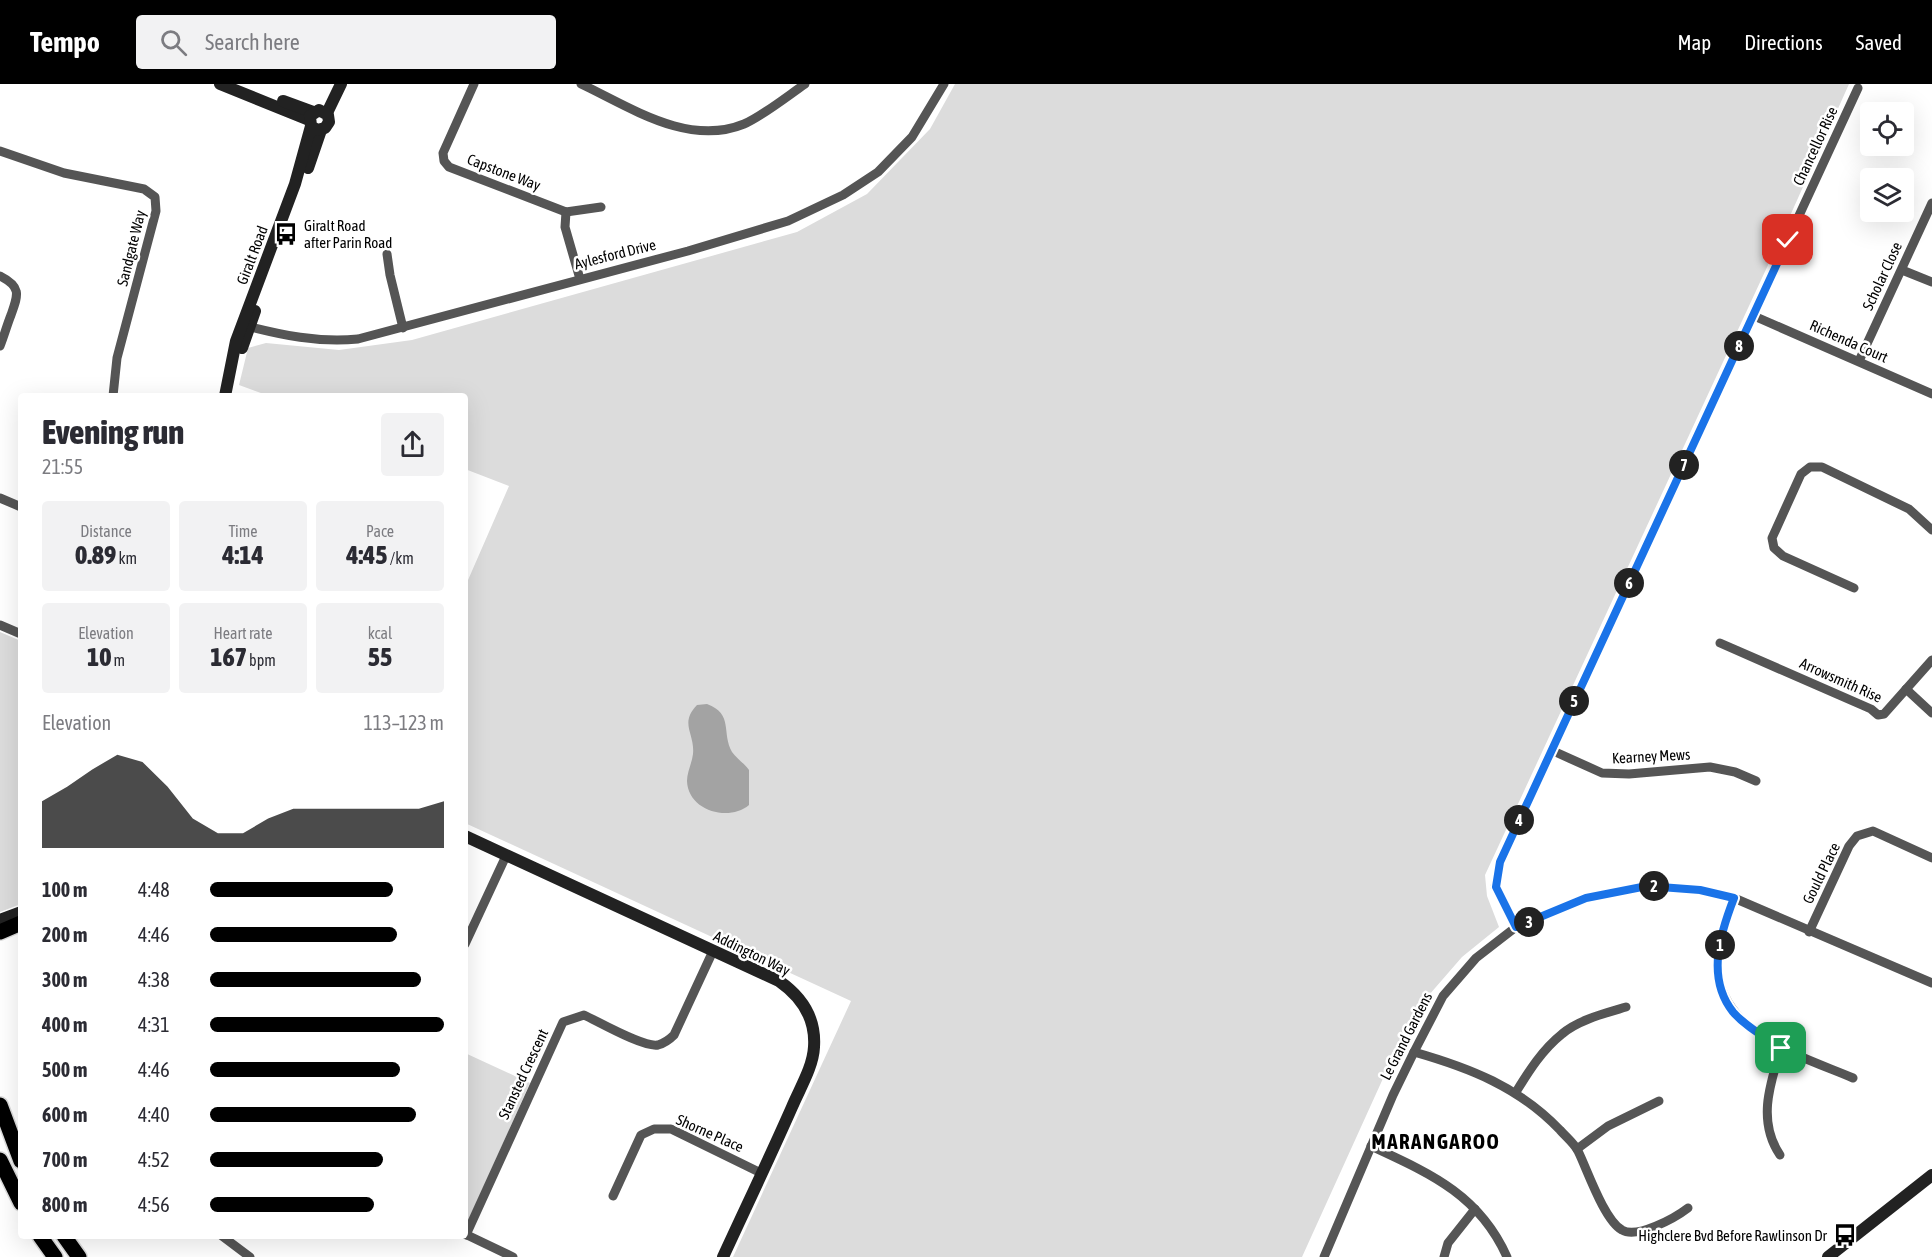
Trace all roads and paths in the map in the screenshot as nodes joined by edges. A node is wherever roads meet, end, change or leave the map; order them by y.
1 (220, 84) edge
2 (240, 84) edge
3 (332, 84) edge
4 (341, 84) edge
5 (474, 84) edge
6 (580, 84) edge
7 (805, 84) edge
8 (944, 84) edge
9 (1858, 88) dead end
10 (317, 118) junction
11 (0, 151) edge
12 (1932, 203) edge
13 (601, 207) dead end
14 (566, 212) junction
15 (387, 254) dead end
16 (1902, 270) junction
17 (0, 276) edge
18 (580, 279) junction
19 (1932, 282) edge
20 (1754, 316) junction
21 (245, 326) junction
22 (403, 328) junction
23 (0, 346) edge
24 (1859, 361) junction
25 (113, 393) edge
26 (225, 393) edge
27 (233, 393) edge
28 (1932, 394) edge
29 (0, 498) edge
30 (18, 506) edge
31 (1932, 530) edge
32 (1854, 588) dead end
33 (0, 625) edge
34 (18, 633) edge
35 (1720, 643) dead end
36 (1932, 660) edge
37 (1906, 689) junction
38 (1932, 713) edge
39 (1551, 750) junction
40 (1756, 781) dead end
41 (468, 838) edge
42 (468, 844) edge
43 (1932, 858) edge
44 (505, 859) junction
45 (1734, 898) junction
46 (18, 913) edge
47 (0, 920) edge
48 (18, 923) edge
49 (1516, 927) junction
50 (0, 930) edge
51 (1809, 932) junction
52 (468, 938) edge
53 (712, 954) junction
54 (1932, 983) edge
55 (1626, 1007) dead end
56 (1781, 1048) junction
57 (1414, 1052) junction
58 (1853, 1078) dead end
59 (1516, 1092) junction
60 (1659, 1101) dead end
61 (2, 1119) edge
62 (1371, 1146) junction
63 (1577, 1149) junction
64 (18, 1154) edge
65 (1780, 1155) dead end
66 (0, 1160) edge
67 (758, 1171) junction
68 (1931, 1174) edge
69 (613, 1196) dead end
70 (18, 1197) edge
71 (1688, 1208) dead end
72 (1476, 1209) junction
73 (468, 1228) edge
74 (468, 1235) edge
75 (42, 1239) edge
76 (66, 1239) edge
77 (226, 1239) edge
78 (55, 1257) edge
79 (80, 1257) edge
80 (250, 1257) edge
81 (513, 1257) edge
82 (716, 1257) edge
83 (723, 1257) edge
84 (1324, 1257) edge
85 (1444, 1257) edge
86 (1507, 1257) edge
87 (1828, 1257) edge

1 - 10 street
2 - 10 street
3 - 10 street, Giralt Road
4 - 10 street, Giralt Road
5 - 14 street, Capstone Way
6 - 7 street
8 - 18 street, Aylesford Drive
9 - 20 street, Chancellor Rise
10 - 21 street, Giralt Road
11 - 25 street, Sandgate Way
12 - 16 street, Scholar Close
13 - 14 street, Capstone Way
14 - 18 street
15 - 22 street
16 - 19 street
16 - 24 street, Scholar Close
17 - 23 street
18 - 22 street, Aylesford Drive
20 - 24 street, Richenda Court
20 - 39 street, Chancellor Rise
21 - 22 street, Aylesford Drive
21 - 26 street, Giralt Road
21 - 27 street, Giralt Road
24 - 28 street, Richenda Court
29 - 30 street
31 - 32 street
33 - 34 street
35 - 37 street, Arrowsmith Rise
36 - 37 street, Arrowsmith Rise
37 - 38 street
39 - 40 street, Kearney Mews
39 - 49 street, Chancellor Rise
41 - 44 street, Addington Way
42 - 44 street, Addington Way
43 - 51 street, Gould Place
44 - 52 street
44 - 53 street, Addington Way
45 - 49 street, Le Grand Gardens
45 - 51 street, Le Grand Gardens
45 - 56 street
46 - 47 street
48 - 50 main road
49 - 57 street, Le Grand Gardens
51 - 54 street, Le Grand Gardens
53 - 67 street, Addington Way
53 - 73 street, Stansted Crescent
55 - 59 street
56 - 58 street
56 - 65 street
57 - 59 street
57 - 62 street, Le Grand Gardens
59 - 63 street
60 - 63 street
61 - 64 main road
62 - 72 street
62 - 84 street, Le Grand Gardens
63 - 71 street
66 - 70 main road
67 - 69 street, Shorne Place
67 - 82 street, Addington Way
67 - 83 street, Addington Way
68 - 87 street
72 - 85 street
72 - 86 street
74 - 81 street
75 - 78 main road
76 - 79 main road
77 - 80 street

